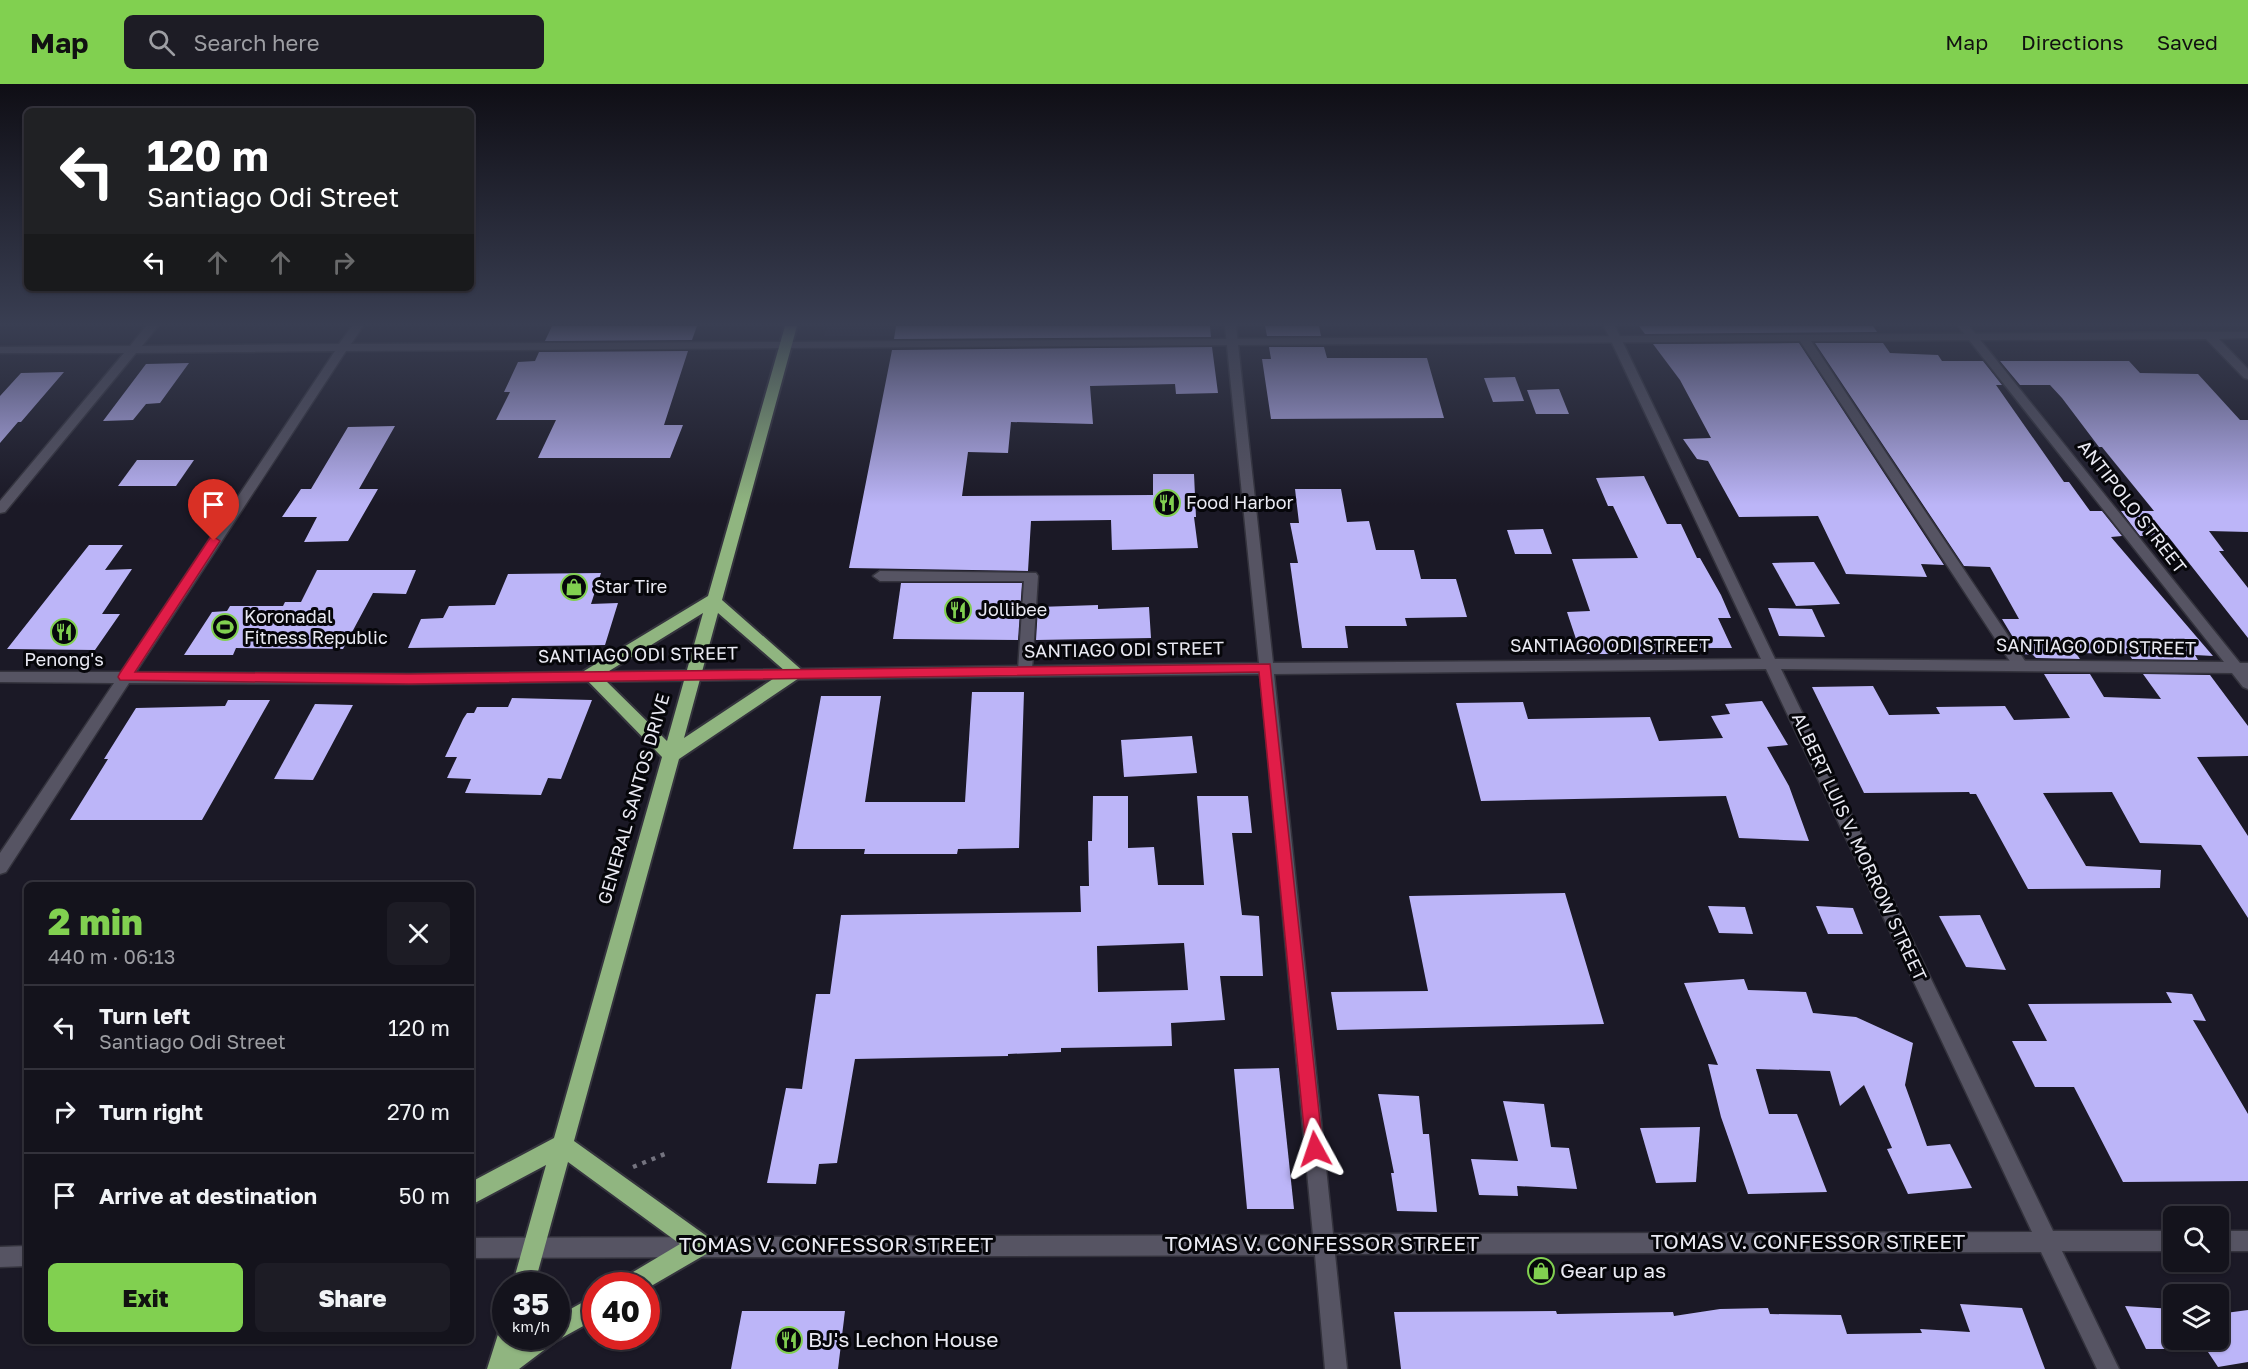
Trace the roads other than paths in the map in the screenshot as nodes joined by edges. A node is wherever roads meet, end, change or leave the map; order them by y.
1 (102, 386) edge
2 (316, 386) edge
3 (774, 386) edge
4 (1236, 386) edge
5 (1638, 386) edge
6 (1835, 386) edge
7 (2013, 386) edge
8 (0, 509) edge
9 (880, 576) dead end
10 (713, 600) junction
11 (1772, 664) junction
12 (2020, 665) junction
13 (1266, 668) junction
14 (2242, 668) edge
15 (1025, 670) junction
16 (796, 672) junction
17 (693, 674) junction
18 (590, 675) junction
19 (0, 677) edge
20 (125, 677) junction
21 (2248, 683) edge
22 (671, 755) junction
23 (0, 867) edge
24 (562, 1145) junction
25 (474, 1192) edge
26 (2163, 1241) edge
27 (2229, 1241) edge
28 (2248, 1241) edge
29 (2046, 1242) junction
30 (1324, 1244) junction
31 (700, 1245) junction
32 (534, 1246) junction
33 (474, 1248) edge
34 (24, 1256) edge
35 (0, 1257) edge
36 (527, 1272) edge
37 (655, 1272) edge
38 (504, 1350) edge
39 (527, 1350) edge
40 (499, 1369) edge
41 (1336, 1369) edge
42 (2108, 1369) edge

1 - 8 street
2 - 20 street
3 - 10 highway, GENERAL SANTOS DRIVE
4 - 13 street
5 - 11 street, ALBERT LUIS V. MORROW STREET
6 - 12 street
7 - 14 street, ANTIPOLO STREET
9 - 15 street
10 - 16 highway
10 - 17 highway, GENERAL SANTOS DRIVE
10 - 18 highway
11 - 12 street, SANTIAGO ODI STREET
11 - 13 street, SANTIAGO ODI STREET
11 - 29 street, ALBERT LUIS V. MORROW STREET
12 - 14 street, SANTIAGO ODI STREET
13 - 15 street, SANTIAGO ODI STREET
13 - 30 street
14 - 21 street, ANTIPOLO STREET
15 - 16 street, SANTIAGO ODI STREET
16 - 17 street, SANTIAGO ODI STREET
16 - 22 highway
17 - 18 street, SANTIAGO ODI STREET
17 - 22 highway, GENERAL SANTOS DRIVE
18 - 20 street, SANTIAGO ODI STREET
18 - 22 highway
19 - 20 street, SANTIAGO ODI STREET
20 - 23 street
22 - 24 highway, GENERAL SANTOS DRIVE
24 - 25 highway
24 - 31 highway
24 - 32 highway, GENERAL SANTOS DRIVE
26 - 29 street, TOMAS V. CONFESSOR STREET
27 - 28 street
29 - 30 street, TOMAS V. CONFESSOR STREET
29 - 42 street, ALBERT LUIS V. MORROW STREET
30 - 31 street, TOMAS V. CONFESSOR STREET
30 - 41 street
31 - 32 street, TOMAS V. CONFESSOR STREET
31 - 37 highway
32 - 33 street, TOMAS V. CONFESSOR STREET
32 - 36 highway, GENERAL SANTOS DRIVE
34 - 35 street
38 - 40 highway
39 - 40 highway

